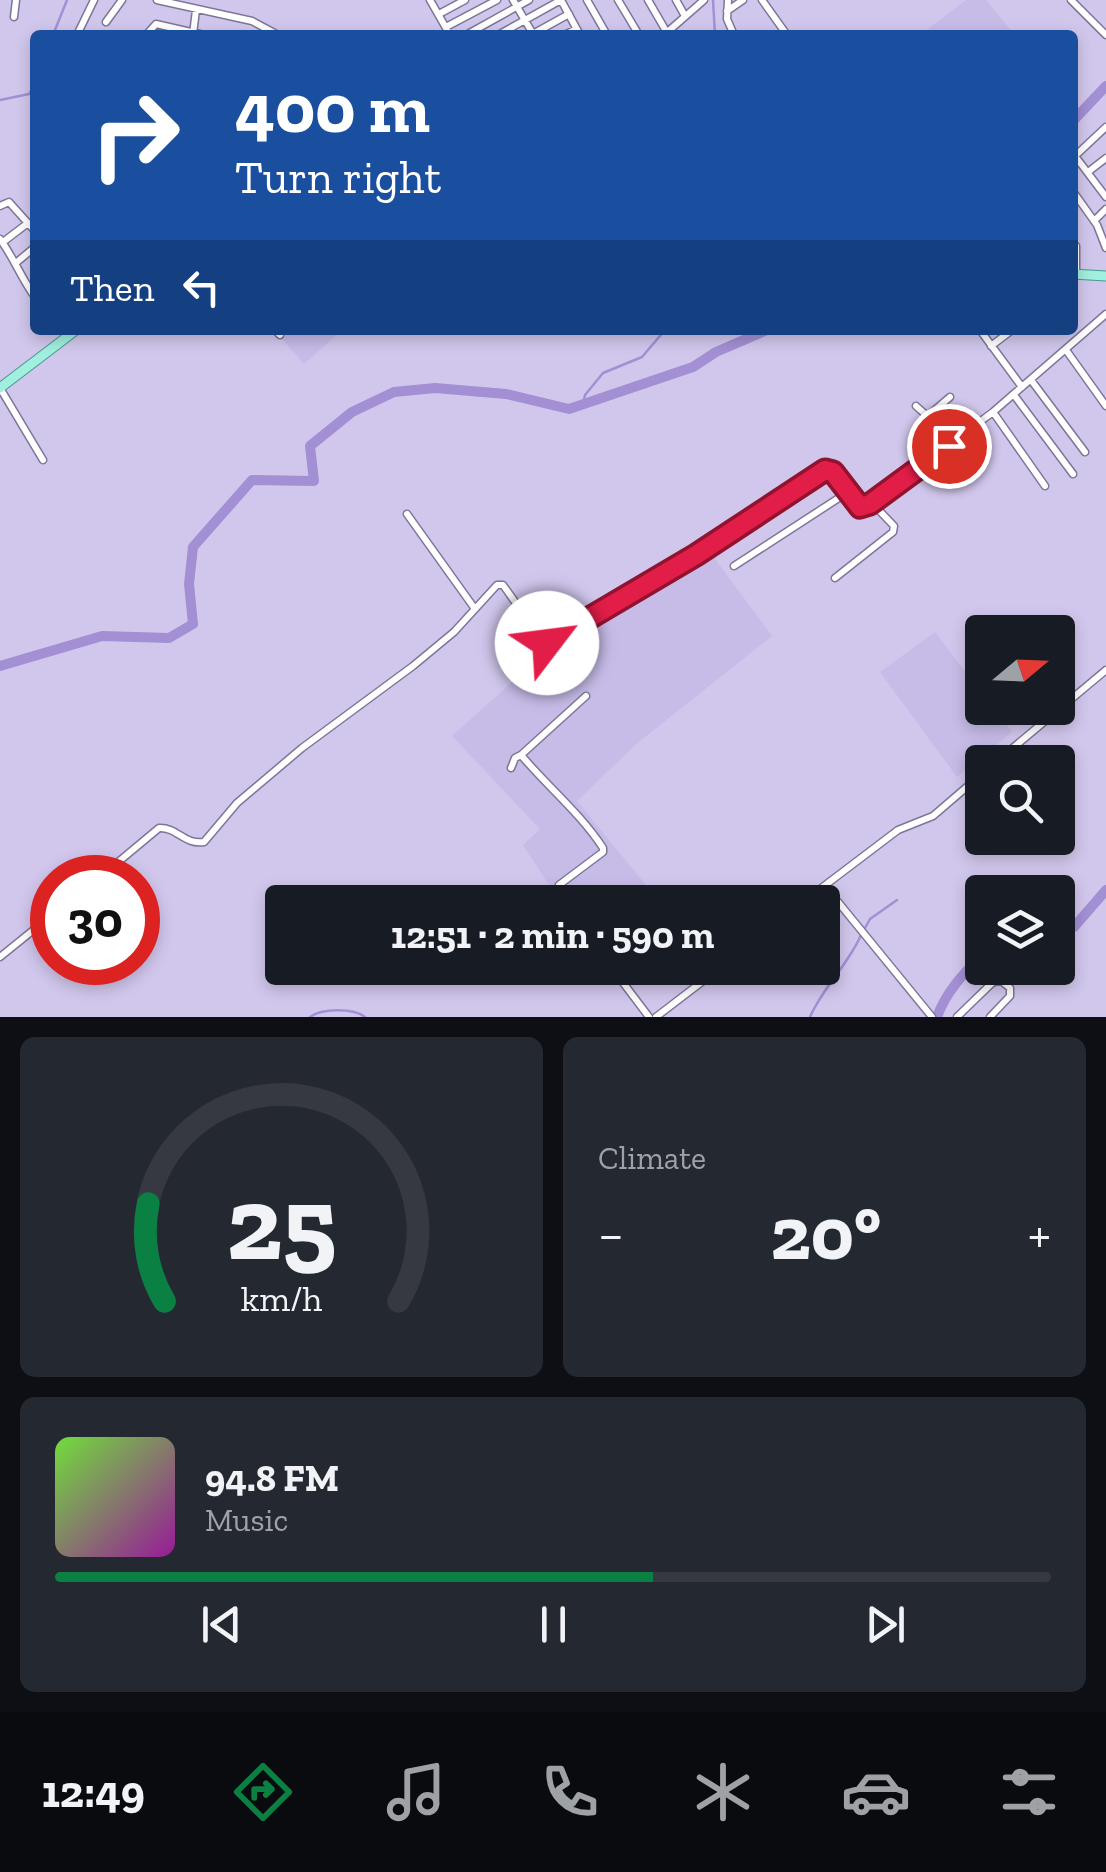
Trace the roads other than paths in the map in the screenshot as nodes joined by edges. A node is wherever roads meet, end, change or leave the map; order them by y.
1 (16, 0) edge
2 (94, 0) edge
3 (122, 0) edge
4 (157, 0) edge
5 (464, 0) edge
6 (496, 0) edge
7 (529, 0) edge
8 (587, 0) edge
9 (618, 0) edge
10 (648, 0) edge
11 (676, 0) edge
12 (728, 0) edge
13 (743, 0) edge
14 (762, 0) edge
15 (1071, 0) edge
16 (432, 1) edge
17 (703, 2) edge
18 (515, 3) edge
19 (196, 10) junction
20 (728, 11) junction
21 (439, 14) junction
22 (569, 14) junction
23 (686, 16) junction
24 (14, 17) dead end
25 (524, 20) junction
26 (106, 22) dead end
27 (164, 26) junction
28 (446, 27) junction
29 (79, 30) edge
30 (151, 30) edge
31 (168, 30) edge
32 (178, 30) edge
33 (194, 30) edge
34 (269, 30) edge
35 (448, 30) edge
36 (474, 30) edge
37 (507, 30) edge
38 (529, 30) edge
39 (541, 30) edge
40 (578, 30) edge
41 (604, 30) edge
42 (636, 30) edge
43 (663, 30) edge
44 (669, 30) edge
45 (733, 30) edge
46 (783, 30) edge
47 (1106, 36) edge
48 (1105, 122) edge
49 (1078, 152) edge
50 (1078, 157) edge
51 (1106, 158) edge
52 (1088, 172) junction
53 (1104, 190) edge
54 (1078, 198) edge
55 (0, 206) edge
56 (1106, 210) edge
57 (1094, 221) junction
58 (28, 223) junction
59 (30, 225) edge
60 (1, 241) edge
61 (1106, 248) edge
62 (30, 251) edge
63 (17, 262) junction
64 (1078, 274) edge
65 (1106, 276) edge
66 (30, 291) edge
67 (1106, 314) edge
68 (65, 335) edge
69 (983, 335) edge
70 (1005, 335) edge
71 (991, 346) junction
72 (1066, 350) junction
73 (1031, 380) junction
74 (1022, 387) junction
75 (0, 388) edge
76 (1014, 395) junction
77 (950, 398) dead end
78 (916, 406) dead end
79 (1106, 406) edge
80 (993, 412) junction
81 (928, 416) junction
82 (949, 446) junction
83 (1085, 452) dead end
84 (43, 460) dead end
85 (1073, 474) dead end
86 (1045, 486) dead end
87 (848, 492) junction
88 (872, 502) junction
89 (407, 514) dead end
90 (734, 566) dead end
91 (836, 578) dead end
92 (474, 609) junction
93 (1106, 670) edge
94 (586, 696) dead end
95 (1016, 745) edge
96 (521, 755) junction
97 (511, 768) dead end
98 (965, 789) edge
99 (127, 855) edge
100 (558, 885) edge
101 (825, 885) edge
102 (840, 905) edge
103 (30, 933) edge
104 (0, 957) edge
105 (626, 985) edge
106 (697, 985) edge
107 (653, 1017) edge
108 (932, 1017) edge
109 (956, 1017) edge
110 (990, 1017) edge

1 - 24 street
2 - 29 street
3 - 26 street
4 - 19 street
5 - 21 street
6 - 28 street
7 - 18 street
8 - 41 street
9 - 42 street
10 - 43 street
11 - 23 street
12 - 20 street
13 - 20 street
14 - 46 street
15 - 47 street
16 - 21 street
17 - 23 street
18 - 25 street
18 - 36 street
19 - 33 street
19 - 34 street
20 - 45 street
21 - 28 street
22 - 25 street
22 - 39 street
22 - 40 street
23 - 44 street
25 - 37 street
25 - 38 street
27 - 30 street
27 - 31 street
27 - 32 street
28 - 35 street
48 - 49 street
50 - 52 street
51 - 52 street
52 - 53 street
54 - 57 street
55 - 58 street
56 - 57 street
57 - 61 street
58 - 59 street
58 - 60 street
60 - 63 street
62 - 63 street
63 - 66 street
64 - 65 main road
67 - 72 street
68 - 75 main road
69 - 71 street
70 - 71 street
71 - 74 street
72 - 73 street
72 - 79 street
73 - 74 street
73 - 83 street
74 - 76 street
75 - 84 street
76 - 80 street
76 - 85 street
77 - 81 street
78 - 81 street
80 - 82 street
80 - 86 street
81 - 82 street
82 - 88 street
87 - 88 street
87 - 90 street
87 - 92 street
88 - 91 street
89 - 92 street
92 - 99 street
93 - 95 street
94 - 96 street
96 - 97 street
96 - 100 street
98 - 101 street
102 - 108 street
103 - 104 street
105 - 107 street
106 - 107 street
109 - 110 street

